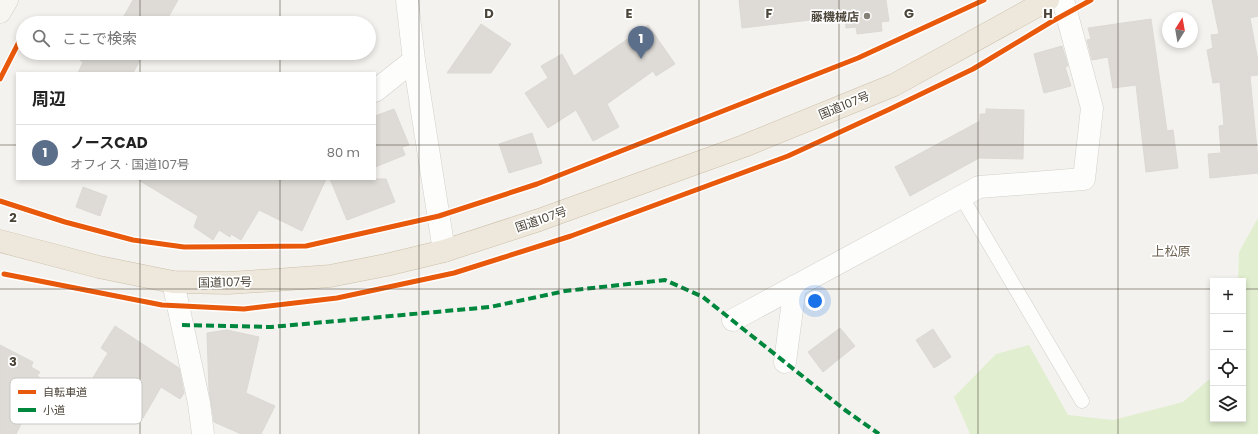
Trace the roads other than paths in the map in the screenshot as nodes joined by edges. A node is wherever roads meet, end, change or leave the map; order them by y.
1 (7, 0) edge
2 (407, 0) edge
3 (1048, 0) edge
4 (1063, 0) edge
5 (0, 12) edge
6 (414, 60) junction
7 (376, 90) edge
8 (961, 196) junction
9 (0, 241) edge
10 (444, 251) junction
11 (173, 282) junction
12 (795, 286) junction
13 (733, 320) dead end
14 (785, 362) dead end
15 (1082, 401) dead end
16 (202, 434) edge

1 - 5 street
2 - 6 street
3 - 10 highway, 国道107号
4 - 8 street
6 - 7 street
6 - 10 street
8 - 12 street
8 - 15 lane
9 - 11 highway, 国道107号
10 - 11 highway, 国道107号
11 - 16 street
12 - 13 street
12 - 14 street

